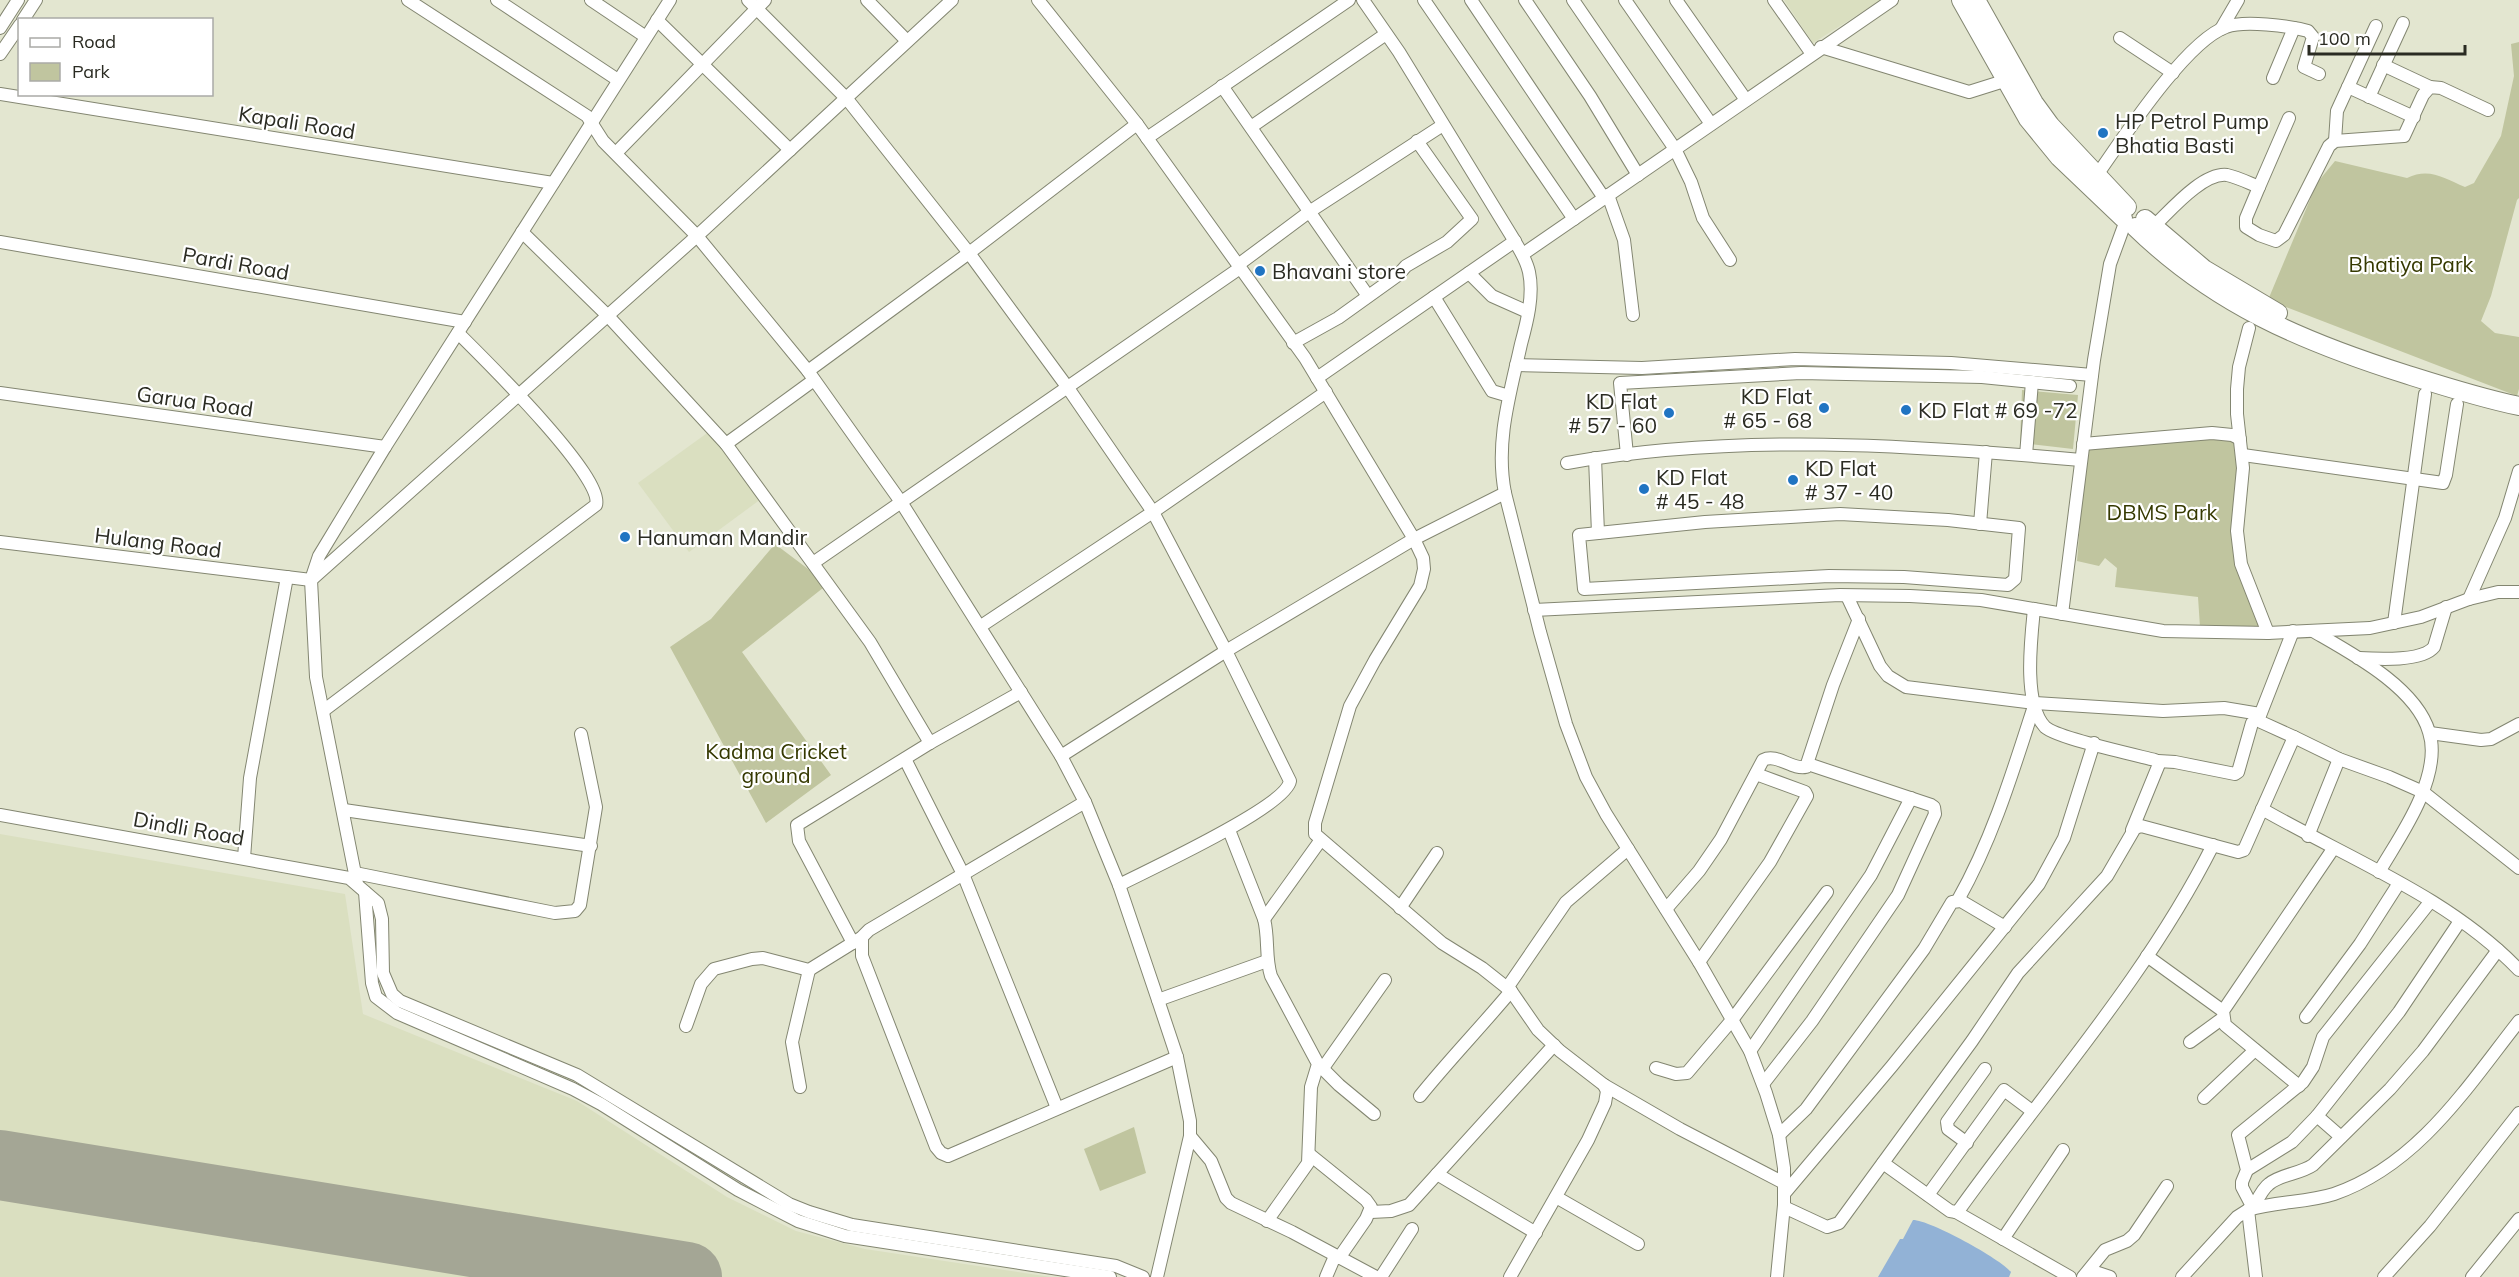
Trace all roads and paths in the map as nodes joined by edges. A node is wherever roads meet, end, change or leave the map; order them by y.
1 (18, 0) edge
2 (36, 0) edge
3 (408, 0) edge
4 (497, 0) edge
5 (591, 0) edge
6 (670, 0) edge
7 (867, 0) edge
8 (952, 0) edge
9 (1038, 0) edge
10 (1349, 0) edge
11 (1363, 0) edge
12 (1424, 0) edge
13 (1471, 0) edge
14 (1525, 0) edge
15 (1573, 0) edge
16 (1625, 0) edge
17 (1676, 0) edge
18 (1774, 0) edge
19 (1892, 0) edge
20 (1961, 0) edge
21 (1976, 0) edge
22 (2238, 0) edge
23 (756, 3) edge
24 (24, 18) edge
25 (657, 20) junction
26 (2403, 23) dead end
27 (2376, 26) dead end
28 (0, 28) edge
29 (18, 28) edge
30 (2294, 28) junction
31 (2221, 29) junction
32 (1386, 34) junction
33 (646, 37) junction
34 (2120, 38) dead end
35 (907, 41) junction
36 (1817, 50) junction
37 (0, 54) edge
38 (704, 64) junction
39 (2384, 65) junction
40 (2173, 73) junction
41 (2319, 74) dead end
42 (2274, 78) dead end
43 (618, 80) junction
44 (2004, 81) junction
45 (1222, 86) junction
46 (2348, 87) junction
47 (2430, 87) junction
48 (0, 94) edge
49 (2369, 97) junction
50 (847, 99) junction
51 (1746, 100) junction
52 (2488, 110) dead end
53 (2414, 117) junction
54 (2289, 118) dead end
55 (592, 123) junction
56 (1137, 124) junction
57 (1443, 124) junction
58 (1711, 124) junction
59 (1251, 127) junction
60 (1147, 138) junction
61 (1417, 141) junction
62 (2335, 141) junction
63 (1675, 149) junction
64 (790, 150) junction
65 (616, 153) junction
66 (1638, 175) junction
67 (2097, 175) junction
68 (553, 183) junction
69 (2259, 187) junction
70 (1606, 197) junction
71 (1310, 212) junction
72 (1574, 219) junction
73 (2135, 220) junction
74 (522, 232) junction
75 (697, 236) junction
76 (1515, 241) junction
77 (0, 242) edge
78 (969, 253) junction
79 (1523, 254) junction
80 (1730, 260) dead end
81 (1239, 266) junction
82 (1469, 273) junction
83 (1368, 297) junction
84 (1434, 297) junction
85 (1528, 312) junction
86 (1633, 315) dead end
87 (608, 316) junction
88 (462, 328) junction
89 (2249, 328) dead end
90 (1293, 343) junction
91 (1516, 365) junction
92 (2092, 375) junction
93 (811, 376) junction
94 (1317, 378) junction
95 (2032, 382) junction
96 (2070, 386) dead end
97 (1068, 388) junction
98 (1326, 392) junction
99 (0, 393) edge
100 (2425, 394) dead end
101 (520, 396) junction
102 (1509, 396) junction
103 (2519, 396) edge
104 (2457, 404) dead end
105 (2519, 406) edge
106 (2240, 439) junction
107 (726, 444) junction
108 (2083, 444) junction
109 (385, 447) junction
110 (1986, 452) junction
111 (1627, 455) junction
112 (2026, 455) junction
113 (2243, 455) junction
114 (1595, 458) junction
115 (2081, 460) junction
116 (1567, 463) dead end
117 (2519, 471) edge
118 (2415, 480) junction
119 (1505, 493) junction
120 (901, 502) junction
121 (1153, 512) junction
122 (1980, 524) junction
123 (1598, 532) junction
124 (1414, 539) junction
125 (0, 542) edge
126 (813, 563) junction
127 (287, 577) junction
128 (311, 580) junction
129 (2519, 592) edge
130 (1847, 596) junction
131 (2469, 599) junction
132 (2446, 607) junction
133 (2034, 609) junction
134 (1534, 610) junction
135 (2062, 614) junction
136 (1859, 619) junction
137 (2394, 623) junction
138 (981, 626) junction
139 (2312, 630) junction
140 (2293, 631) junction
141 (2268, 633) junction
142 (1226, 651) junction
143 (2357, 658) junction
144 (1021, 692) junction
145 (2035, 703) junction
146 (323, 711) junction
147 (2256, 718) junction
148 (2518, 721) edge
149 (581, 734) dead end
150 (2430, 734) junction
151 (2294, 738) junction
152 (930, 743) junction
153 (2094, 743) junction
154 (1061, 756) junction
155 (905, 759) junction
156 (2339, 759) junction
157 (2158, 761) junction
158 (1808, 764) junction
159 (1756, 774) junction
160 (2423, 792) junction
161 (1911, 798) junction
162 (1085, 802) junction
163 (2262, 809) junction
164 (344, 810) junction
165 (0, 815) edge
166 (1229, 830) junction
167 (2132, 830) junction
168 (2308, 836) junction
169 (1320, 841) junction
170 (2213, 845) junction
171 (591, 846) junction
172 (1628, 849) junction
173 (2333, 849) junction
174 (1437, 853) dead end
175 (244, 858) junction
176 (2519, 868) edge
177 (2379, 872) junction
178 (963, 874) junction
179 (359, 883) junction
180 (2400, 883) junction
181 (1119, 885) junction
182 (1827, 892) dead end
183 (1958, 900) junction
184 (2430, 902) junction
185 (1401, 908) junction
186 (1666, 909) junction
187 (1264, 919) junction
188 (2460, 921) junction
189 (2006, 927) junction
190 (857, 940) junction
191 (2499, 950) junction
192 (2147, 956) junction
193 (1267, 961) junction
194 (1699, 962) junction
195 (809, 970) junction
196 (2519, 970) edge
197 (1385, 980) dead end
198 (1509, 989) junction
199 (1158, 1000) junction
200 (2223, 1014) junction
201 (2306, 1017) dead end
202 (1732, 1020) junction
203 (2519, 1021) edge
204 (686, 1026) dead end
205 (2190, 1042) dead end
206 (1554, 1045) junction
207 (2255, 1050) junction
208 (1750, 1051) junction
209 (1177, 1057) junction
210 (1321, 1066) junction
211 (1656, 1068) dead end
212 (1985, 1069) dead end
213 (1763, 1084) junction
214 (1604, 1085) junction
215 (2299, 1086) junction
216 (800, 1087) dead end
217 (1420, 1096) dead end
218 (2204, 1098) dead end
219 (1057, 1108) junction
220 (2032, 1111) junction
221 (2519, 1113) edge
222 (1374, 1114) dead end
223 (2317, 1116) junction
224 (1779, 1135) junction
225 (1190, 1136) junction
226 (2341, 1137) junction
227 (1967, 1143) junction
228 (2063, 1150) dead end
229 (1309, 1154) junction
230 (1883, 1163) junction
231 (2247, 1170) junction
232 (1437, 1174) junction
233 (2167, 1186) dead end
234 (1784, 1188) junction
235 (1929, 1195) junction
236 (1556, 1197) junction
237 (1784, 1207) junction
238 (2250, 1209) junction
239 (1371, 1212) junction
240 (1956, 1212) junction
241 (2519, 1219) edge
242 (1267, 1221) junction
243 (1412, 1229) dead end
244 (1536, 1233) junction
245 (2003, 1239) junction
246 (1638, 1244) dead end
247 (1337, 1257) junction
248 (1110, 1277) edge
249 (1143, 1277) edge
250 (1157, 1277) edge
251 (1326, 1277) edge
252 (1376, 1277) edge
253 (1381, 1277) edge
254 (1510, 1277) edge
255 (1777, 1277) edge
256 (2070, 1277) edge
257 (2083, 1277) edge
258 (2110, 1277) edge
259 (2181, 1277) edge
260 (2256, 1277) edge
261 (2384, 1277) edge
262 (2472, 1277) edge

1 - 28 street
2 - 24 street
3 - 55 street
4 - 43 street
5 - 33 street
6 - 25 street
7 - 35 street
8 - 35 street
9 - 56 street
10 - 45 street
11 - 32 street
12 - 72 street
13 - 70 street
14 - 66 street
15 - 63 street
16 - 58 street
17 - 51 street
18 - 36 street
19 - 36 street
20 - 44 main road
21 - 67 main road
22 - 31 street
23 - 38 street
23 - 50 street
25 - 33 street
25 - 38 street
26 - 39 street
27 - 46 street
29 - 37 street
30 - 31 street
30 - 41 street
30 - 42 street
31 - 40 street
32 - 57 street
32 - 59 street
33 - 43 street
34 - 40 street
35 - 50 street
36 - 44 street
36 - 51 street
38 - 64 street
38 - 65 street
39 - 47 street
39 - 49 street
40 - 67 street
43 - 55 street
44 - 73 main road
45 - 59 street
45 - 60 street
46 - 49 street
46 - 62 street
47 - 52 street
47 - 53 street
48 - 68 street, Kapali Road
49 - 53 street
50 - 64 street
50 - 78 street
51 - 58 street
53 - 62 street
54 - 69 street
55 - 65 street
55 - 68 street
56 - 60 street
56 - 78 street
57 - 61 street
57 - 76 street
58 - 63 street
59 - 71 street
60 - 81 street
61 - 71 street
61 - 83 street
62 - 69 street
63 - 66 street
63 - 80 street
64 - 75 street
65 - 75 street
66 - 70 street
67 - 73 main road
68 - 74 street
69 - 73 street
70 - 72 street
70 - 86 street
71 - 81 street
71 - 83 street
72 - 79 street
73 - 92 street
73 - 103 main road
73 - 105 main road
74 - 87 street
74 - 88 street
75 - 87 street
75 - 93 street
76 - 79 street
76 - 82 street
77 - 88 street, Pardi Road
78 - 93 street
78 - 97 street
79 - 85 street
81 - 90 street
81 - 97 street
82 - 84 street
82 - 85 street
83 - 90 street
84 - 94 street
84 - 102 street
85 - 91 street
87 - 101 street
87 - 107 street
88 - 101 street
88 - 109 street
89 - 106 street
90 - 94 street
91 - 92 street
91 - 102 street
92 - 108 street
93 - 107 street
93 - 120 street
94 - 98 street
95 - 96 street
95 - 111 street
95 - 112 street
97 - 120 street
97 - 121 street
98 - 121 street
98 - 124 street
99 - 109 street, Garua Road
100 - 118 street
101 - 128 street
101 - 146 street
102 - 119 street
104 - 118 street
106 - 108 street
106 - 113 street
107 - 126 street
108 - 115 street
109 - 128 street
110 - 111 street
110 - 112 street
110 - 122 street
111 - 114 street
112 - 115 street
113 - 118 street
113 - 141 street
114 - 116 street
114 - 123 street
115 - 135 street
117 - 131 street
118 - 137 street
119 - 124 street
119 - 134 street
120 - 126 street
120 - 138 street
121 - 138 street
121 - 142 street
122 - 123 street
122 - 123 street
124 - 142 street
124 - 169 street
125 - 127 street, Hulang Road
126 - 152 street
127 - 128 street, Hulang Road
127 - 175 street
128 - 146 street
129 - 131 street
130 - 133 street
130 - 134 street
130 - 136 street
131 - 132 street
132 - 137 street
132 - 143 street
133 - 135 street
133 - 145 street
134 - 172 street
135 - 141 street
136 - 145 street
136 - 158 street
137 - 139 street
138 - 144 street
139 - 140 street
139 - 143 street
140 - 141 street
140 - 147 street
142 - 154 street
142 - 166 street
143 - 150 street
144 - 152 street
144 - 154 street
145 - 147 street
145 - 153 street
145 - 183 street
146 - 164 street
147 - 151 street
147 - 157 street
148 - 150 street
149 - 171 street, Dindli Road
150 - 160 street
151 - 156 street
151 - 163 street
152 - 155 street
153 - 157 street
153 - 189 street
154 - 162 street
155 - 178 street
155 - 190 street
156 - 160 street
156 - 168 street
157 - 167 street
158 - 159 street
158 - 161 street
159 - 186 street
159 - 194 street
160 - 176 street
160 - 177 street
161 - 208 street
161 - 213 street
162 - 178 street
162 - 181 street
163 - 168 street
163 - 170 street
164 - 171 street
164 - 179 street
165 - 175 street, Dindli Road
166 - 181 street
166 - 187 street
167 - 170 street
167 - 230 street
168 - 173 street
169 - 185 street
169 - 187 street
170 - 192 street
171 - 179 street, Dindli Road
172 - 186 street
172 - 198 street
173 - 177 street
173 - 200 street
174 - 185 street
175 - 179 street, Dindli Road
177 - 180 street
178 - 190 street
178 - 219 street
179 - 248 street
179 - 249 street
180 - 184 street
180 - 201 street
181 - 199 street
182 - 202 street
183 - 189 street
183 - 224 street
184 - 188 street
184 - 215 street
185 - 198 street
186 - 194 street
187 - 193 street
188 - 191 street
188 - 223 street
189 - 234 street
190 - 195 street
190 - 219 street
191 - 196 street
191 - 226 street
192 - 200 street
192 - 220 street
193 - 199 street
193 - 210 street
194 - 202 street
195 - 204 street
195 - 216 street
197 - 210 street
198 - 206 street
198 - 217 street
199 - 209 street
200 - 205 street
200 - 207 street
202 - 208 street
202 - 211 street
203 - 238 street
206 - 214 street
206 - 232 street
207 - 215 street
207 - 218 street
208 - 213 street
209 - 219 street
209 - 225 street
210 - 222 street
210 - 229 street
212 - 227 street
213 - 224 street
214 - 234 street
214 - 236 street
215 - 231 street
220 - 227 street
220 - 240 street
221 - 261 street
223 - 226 street
223 - 231 street
224 - 234 street
225 - 242 street
225 - 250 street
226 - 238 street
227 - 235 street
228 - 245 street
229 - 239 street
229 - 242 street
230 - 235 street
230 - 237 street
231 - 238 street
232 - 239 street
232 - 244 street
233 - 257 street
234 - 237 street
235 - 240 street
236 - 244 street
236 - 246 street
237 - 255 street
238 - 259 street
238 - 260 street
239 - 247 street
240 - 245 street
241 - 262 street
242 - 247 street
243 - 253 street
244 - 254 street
245 - 256 street
247 - 251 street
247 - 252 street
257 - 258 street

